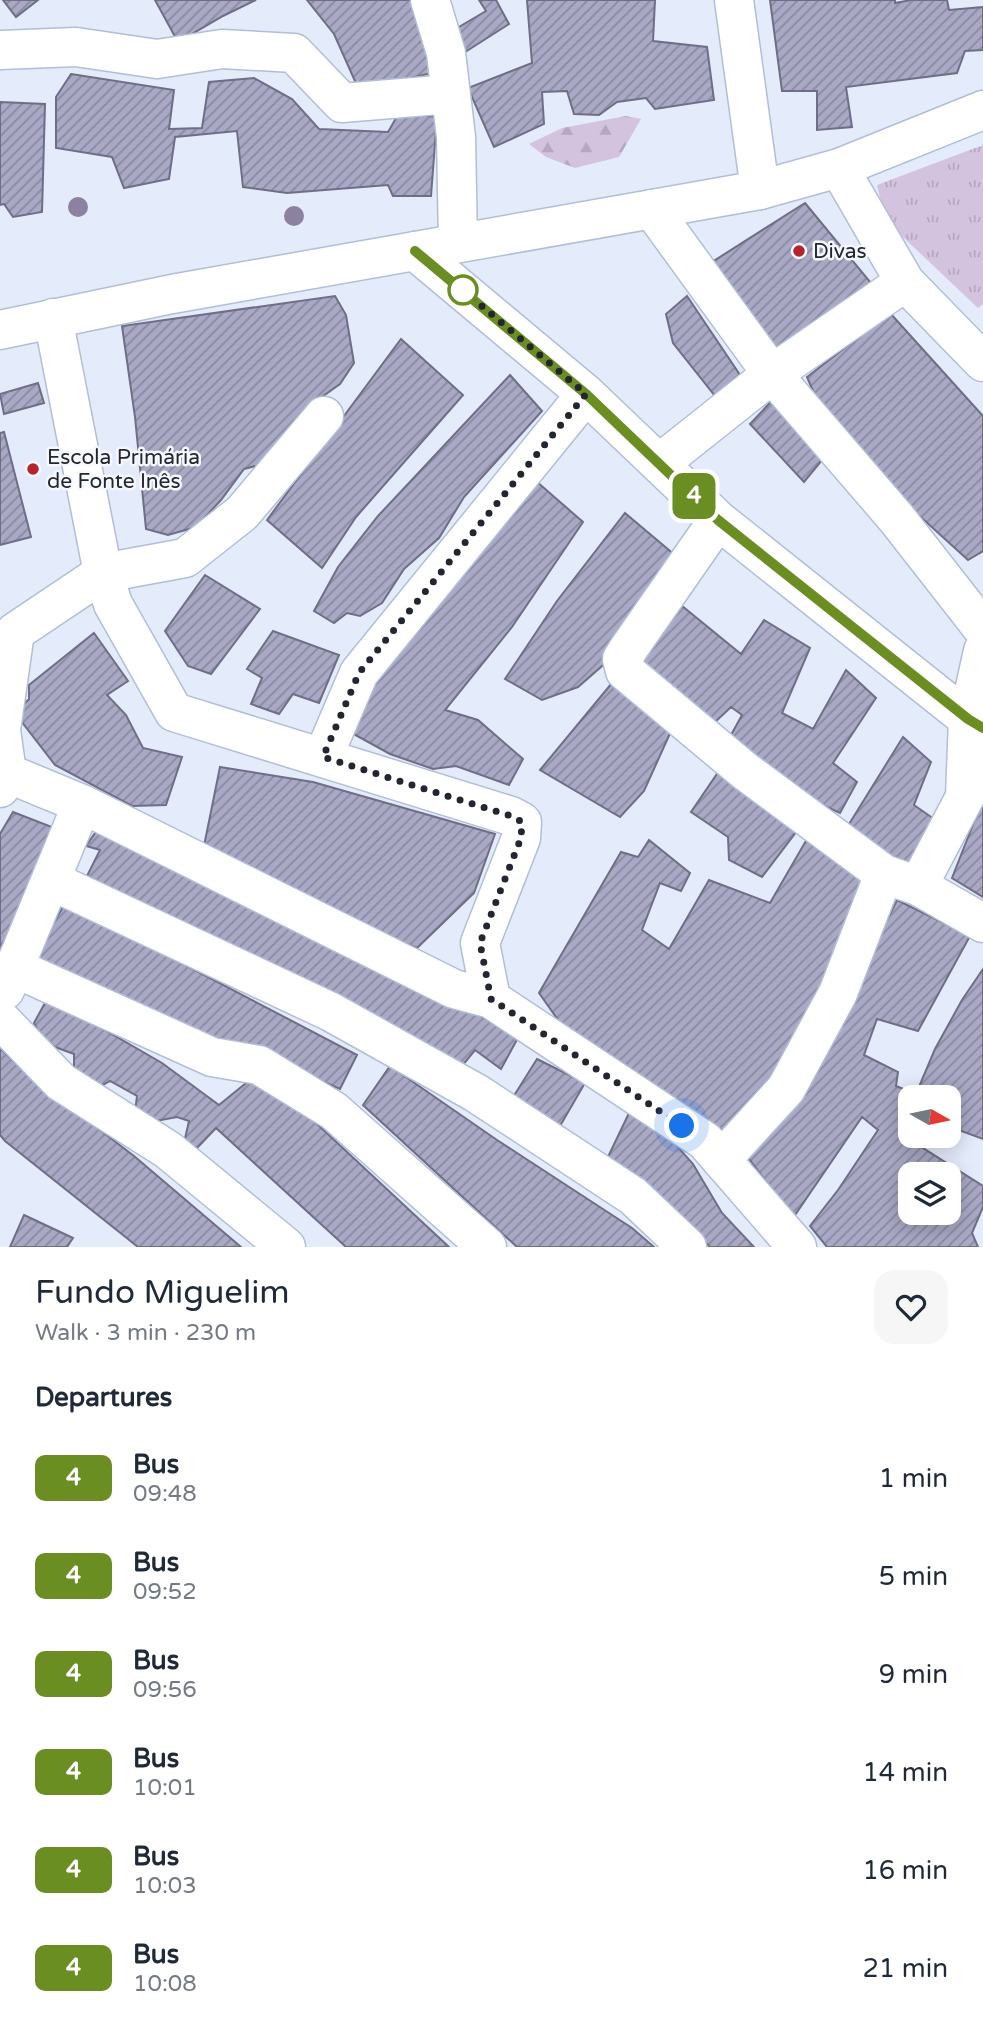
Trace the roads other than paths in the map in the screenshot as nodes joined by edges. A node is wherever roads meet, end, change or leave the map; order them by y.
1 (430, 0) edge
2 (734, 0) edge
3 (0, 50) edge
4 (451, 94) junction
5 (983, 110) edge
6 (839, 168) junction
7 (760, 190) junction
8 (652, 209) junction
9 (458, 243) junction
10 (415, 251) junction
11 (905, 282) junction
12 (53, 318) junction
13 (0, 330) edge
14 (983, 362) edge
15 (772, 374) junction
16 (586, 394) junction
17 (324, 416) dead end
18 (660, 463) junction
19 (718, 520) junction
20 (103, 573) junction
21 (983, 629) edge
22 (983, 651) edge
23 (976, 724) edge
24 (323, 757) junction
25 (3, 780) edge
26 (82, 804) junction
27 (901, 880) junction
28 (52, 881) junction
29 (983, 923) edge
30 (15, 968) junction
31 (491, 999) junction
32 (0, 1003) edge
33 (0, 1019) edge
34 (721, 1160) junction
35 (286, 1247) edge
36 (487, 1247) edge
37 (687, 1247) edge
38 (797, 1247) edge

1 - 4 street
2 - 7 street
3 - 4 street
4 - 9 street
5 - 6 street
6 - 7 street
6 - 11 street
7 - 8 street
8 - 9 street
8 - 15 street
9 - 10 street
10 - 12 street
10 - 16 street
11 - 14 street
11 - 15 street
12 - 13 street
12 - 20 street
15 - 18 street
15 - 21 street
16 - 18 street
16 - 24 street
17 - 20 street
18 - 19 street
19 - 23 street
19 - 27 street
20 - 24 street
20 - 25 street
22 - 23 street
23 - 27 street
24 - 31 street
25 - 26 street
26 - 28 street
26 - 31 street
27 - 29 street
27 - 34 street
28 - 30 street
28 - 37 street
30 - 32 street
30 - 36 street
31 - 34 street
33 - 35 street
34 - 38 street

